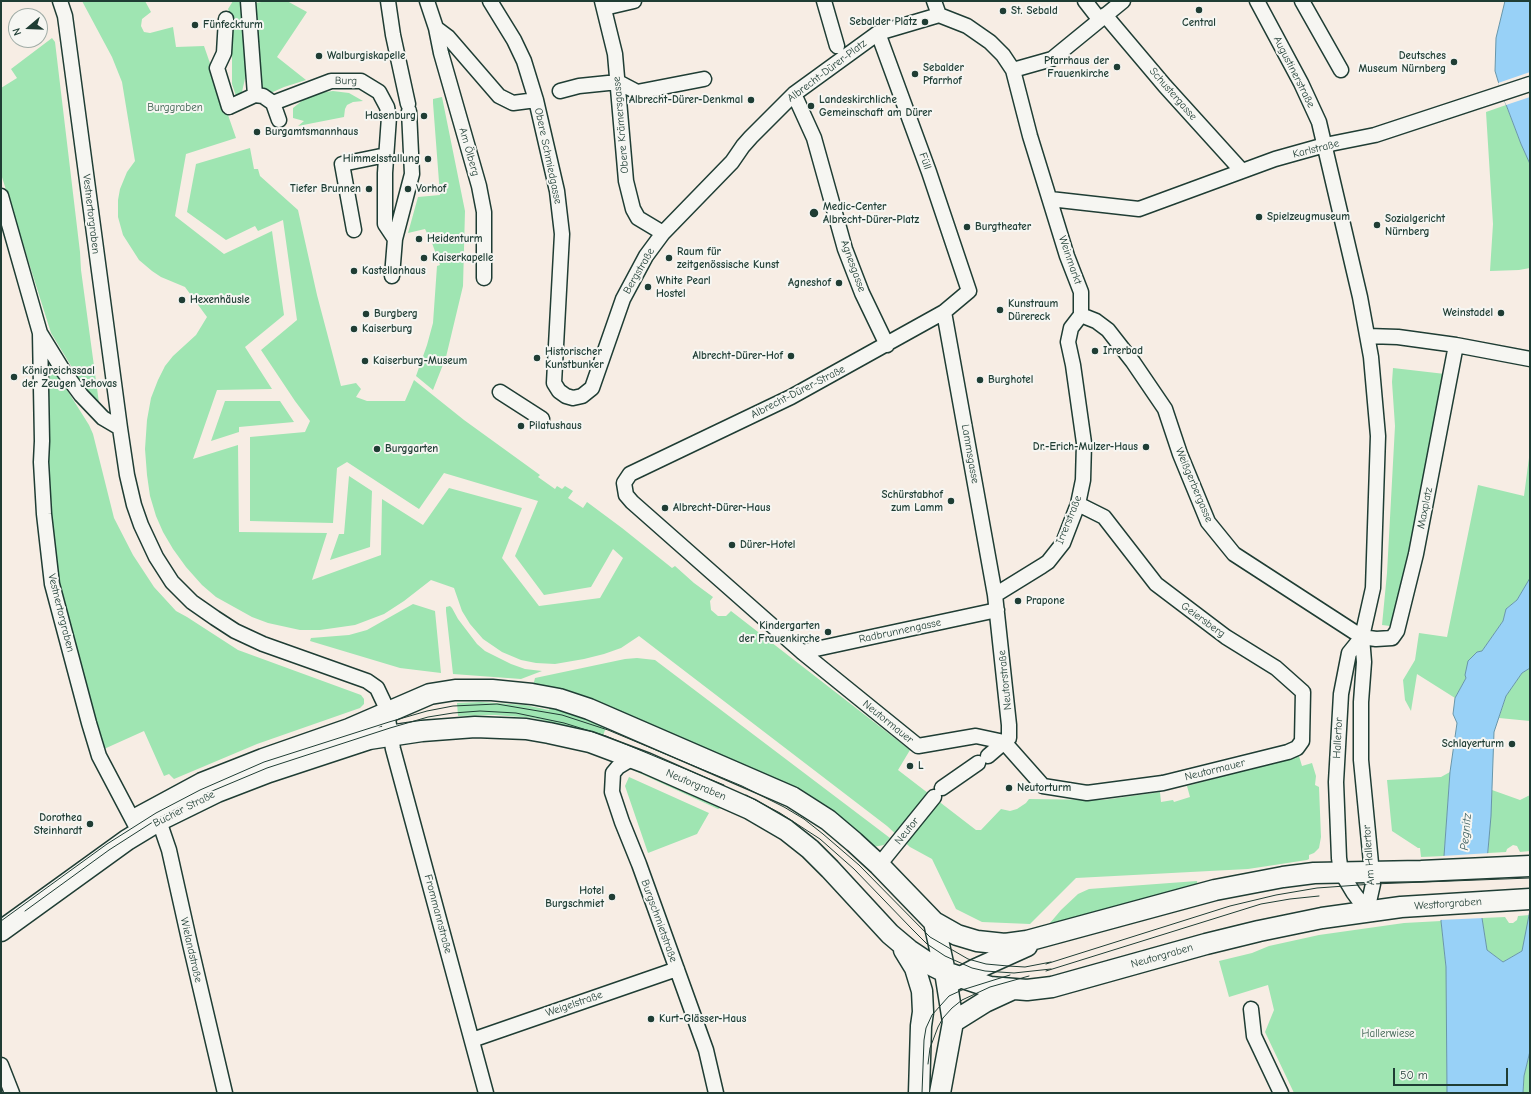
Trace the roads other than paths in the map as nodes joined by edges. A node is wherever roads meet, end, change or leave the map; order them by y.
1 (60, 1) edge
2 (248, 1) edge
3 (388, 1) edge
4 (427, 1) edge
5 (490, 1) edge
6 (634, 1) edge
7 (824, 1) edge
8 (934, 1) edge
9 (1085, 1) edge
10 (1123, 1) edge
11 (1257, 1) edge
12 (1302, 1) edge
13 (603, 4) edge
14 (939, 15) junction
15 (1102, 17) junction
16 (226, 19) dead end
17 (436, 28) junction
18 (878, 33) junction
19 (837, 46) dead end
20 (1013, 70) junction
21 (1341, 70) dead end
22 (704, 79) dead end
23 (618, 82) junction
24 (1530, 84) edge
25 (560, 91) dead end
26 (794, 94) junction
27 (255, 95) junction
28 (536, 100) junction
29 (273, 102) junction
30 (279, 120) dead end
31 (747, 141) joint
32 (1325, 146) junction
33 (386, 155) junction
34 (1242, 171) junction
35 (1, 196) edge
36 (1050, 199) junction
37 (354, 230) dead end
38 (663, 233) junction
39 (395, 239) junction
40 (392, 276) dead end
41 (484, 278) dead end
42 (969, 291) joint
43 (944, 312) junction
44 (1081, 314) junction
45 (40, 333) junction
46 (1368, 336) junction
47 (887, 345) junction
48 (1456, 345) junction
49 (1528, 358) edge
50 (500, 392) dead end
51 (582, 396) joint
52 (542, 419) dead end
53 (120, 428) junction
54 (624, 484) joint
55 (1078, 504) junction
56 (995, 595) junction
57 (997, 610) junction
58 (1362, 637) junction
59 (802, 652) junction
60 (388, 713) junction
61 (390, 735) junction
62 (1302, 740) joint
63 (1004, 742) junction
64 (633, 758) junction
65 (1363, 781) joint
66 (1336, 782) joint
67 (157, 814) junction
68 (136, 826) junction
69 (879, 865) junction
70 (1530, 866) edge
71 (1341, 872) junction
72 (1373, 872) junction
73 (1530, 899) edge
74 (1367, 911) junction
75 (1, 916) edge
76 (934, 922) junction
77 (1, 931) edge
78 (1048, 936) junction
79 (900, 943) junction
80 (677, 968) junction
81 (950, 978) junction
82 (1012, 990) junction
83 (1251, 1009) dead end
84 (923, 1012) junction
85 (954, 1022) junction
86 (472, 1040) junction
87 (1, 1065) edge
88 (12, 1093) edge
89 (225, 1093) edge
90 (486, 1093) edge
91 (716, 1093) edge
92 (920, 1093) edge
93 (940, 1093) edge
94 (1281, 1093) edge

1 - 53 street, Vestnertorgraben
2 - 27 street
3 - 39 street
4 - 17 street, Am Ölberg
5 - 28 street, Obere Schmiedgasse
6 - 13 street
7 - 19 street
8 - 14 street
9 - 15 street, Schustergasse
10 - 15 street
11 - 32 street, Augustinerstraße
12 - 21 street
13 - 23 street, Obere Krämersgasse
14 - 18 street
14 - 20 street
15 - 20 street
15 - 34 street, Schustergasse
16 - 27 street
17 - 28 street
17 - 41 street, Am Ölberg
18 - 26 street, Albrecht-Dürer-Platz
18 - 42 street, Füll
20 - 36 street, Weinmarkt
22 - 23 street
23 - 25 street
23 - 38 street, Obere Krämersgasse
24 - 32 street, Karlstraße
26 - 31 street, Albrecht-Dürer-Platz
26 - 47 street, Agnesgasse
27 - 29 street
28 - 51 street, Obere Schmiedgasse
29 - 30 street
29 - 33 street, Burg
31 - 38 street, Bergstraße
32 - 34 street, Karlstraße
32 - 46 street, Augustinerstraße
33 - 37 street
33 - 39 street, Burg
34 - 36 street, Karlstraße
35 - 45 street, Vestnertorgraben
36 - 44 street, Weinmarkt
38 - 51 street, Bergstraße
39 - 40 street
42 - 43 street, Albrecht-Dürer-Straße
43 - 47 street, Albrecht-Dürer-Straße
43 - 56 street, Lammsgasse
44 - 55 street, Irrerstraße
44 - 58 street, Weißgerbergasse
45 - 53 street, Vestnertorgraben
45 - 68 street, Vestnertorgraben
46 - 48 street
46 - 58 street
47 - 54 street, Albrecht-Dürer-Straße
48 - 49 street
48 - 58 street, Maxplatz
50 - 52 street
53 - 60 street, Vestnertorgraben
54 - 59 street, Neutormauer
55 - 56 street, Irrerstraße
55 - 62 street, Geiersberg
56 - 57 street, Neutorstraße
57 - 59 street, Radbrunnengasse
57 - 63 street, Neutorstraße
58 - 65 street, Hallertor
58 - 66 street, Hallertor
59 - 63 street, Neutormauer
60 - 61 street, Frommannstraße
60 - 67 main road, Bucher Straße
60 - 69 main road
61 - 64 main road, Neutorgraben
61 - 67 main road, Bucher Straße
61 - 86 street, Frommannstraße
62 - 63 street, Neutormauer
63 - 69 street, Neutor
64 - 79 main road, Neutorgraben
64 - 80 street, Burgschmietstraße
65 - 72 street, Am Hallertor
66 - 71 street, Am Hallertor
67 - 68 main road, Bucher Straße
67 - 89 street, Wielandstraße
68 - 75 main road, Bucher Straße
68 - 77 main road, Bucher Straße
69 - 76 main road
70 - 72 main road
71 - 72 main road
71 - 74 street, Am Hallertor
71 - 78 main road
72 - 74 street, Am Hallertor
73 - 74 main road, Westtorgraben
74 - 82 main road, Neutorgraben
76 - 78 main road
76 - 81 main road
78 - 81 main road
79 - 81 main road, Neutorgraben
79 - 84 main road
80 - 86 street, Weigelstraße
80 - 91 street, Burgschmietstraße
81 - 82 main road, Neutorgraben
81 - 84 main road
81 - 85 main road
82 - 85 main road
83 - 94 street
84 - 92 main road
85 - 93 main road
86 - 90 street, Frommannstraße
87 - 88 street

